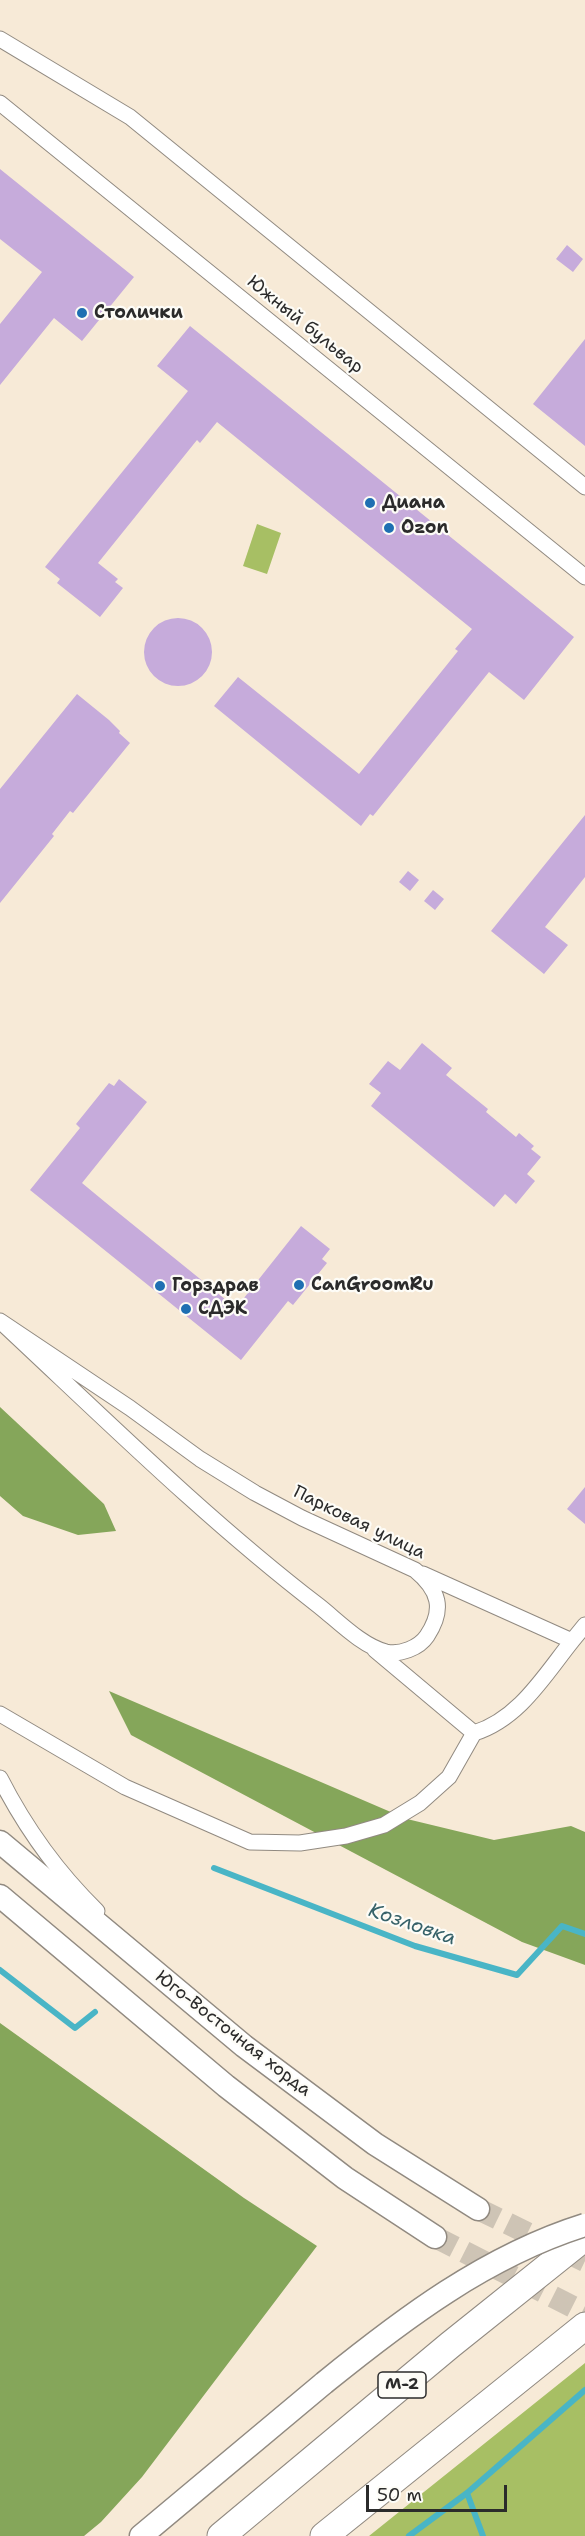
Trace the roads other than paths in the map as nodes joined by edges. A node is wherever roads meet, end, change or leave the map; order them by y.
1 (0, 39) edge
2 (0, 103) edge
3 (585, 487) edge
4 (585, 577) edge
5 (0, 1321) edge
6 (415, 1570) junction
7 (585, 1625) edge
8 (364, 1641) junction
9 (572, 1641) junction
10 (0, 1714) edge
11 (474, 1733) junction
12 (0, 1778) edge
13 (0, 1842) edge
14 (0, 1896) edge
15 (184, 1998) junction
16 (478, 2209) tunnel mouth
17 (585, 2225) edge
18 (435, 2237) tunnel mouth
19 (585, 2237) edge
20 (585, 2326) edge
21 (141, 2536) edge
22 (221, 2536) edge
23 (324, 2536) edge

1 - 3 street
2 - 4 street, Южный бульвар
5 - 6 street, Парковая улица
5 - 8 street, Парковая улица
6 - 8 street, Парковая улица
6 - 9 street
7 - 9 street
8 - 11 street
9 - 11 street
10 - 11 street
12 - 15 street
13 - 15 main road, Юго-Восточная хорда
14 - 18 main road
15 - 16 main road, Юго-Восточная хорда
17 - 21 main road, bridge
19 - 22 highway, М-2
20 - 23 highway

